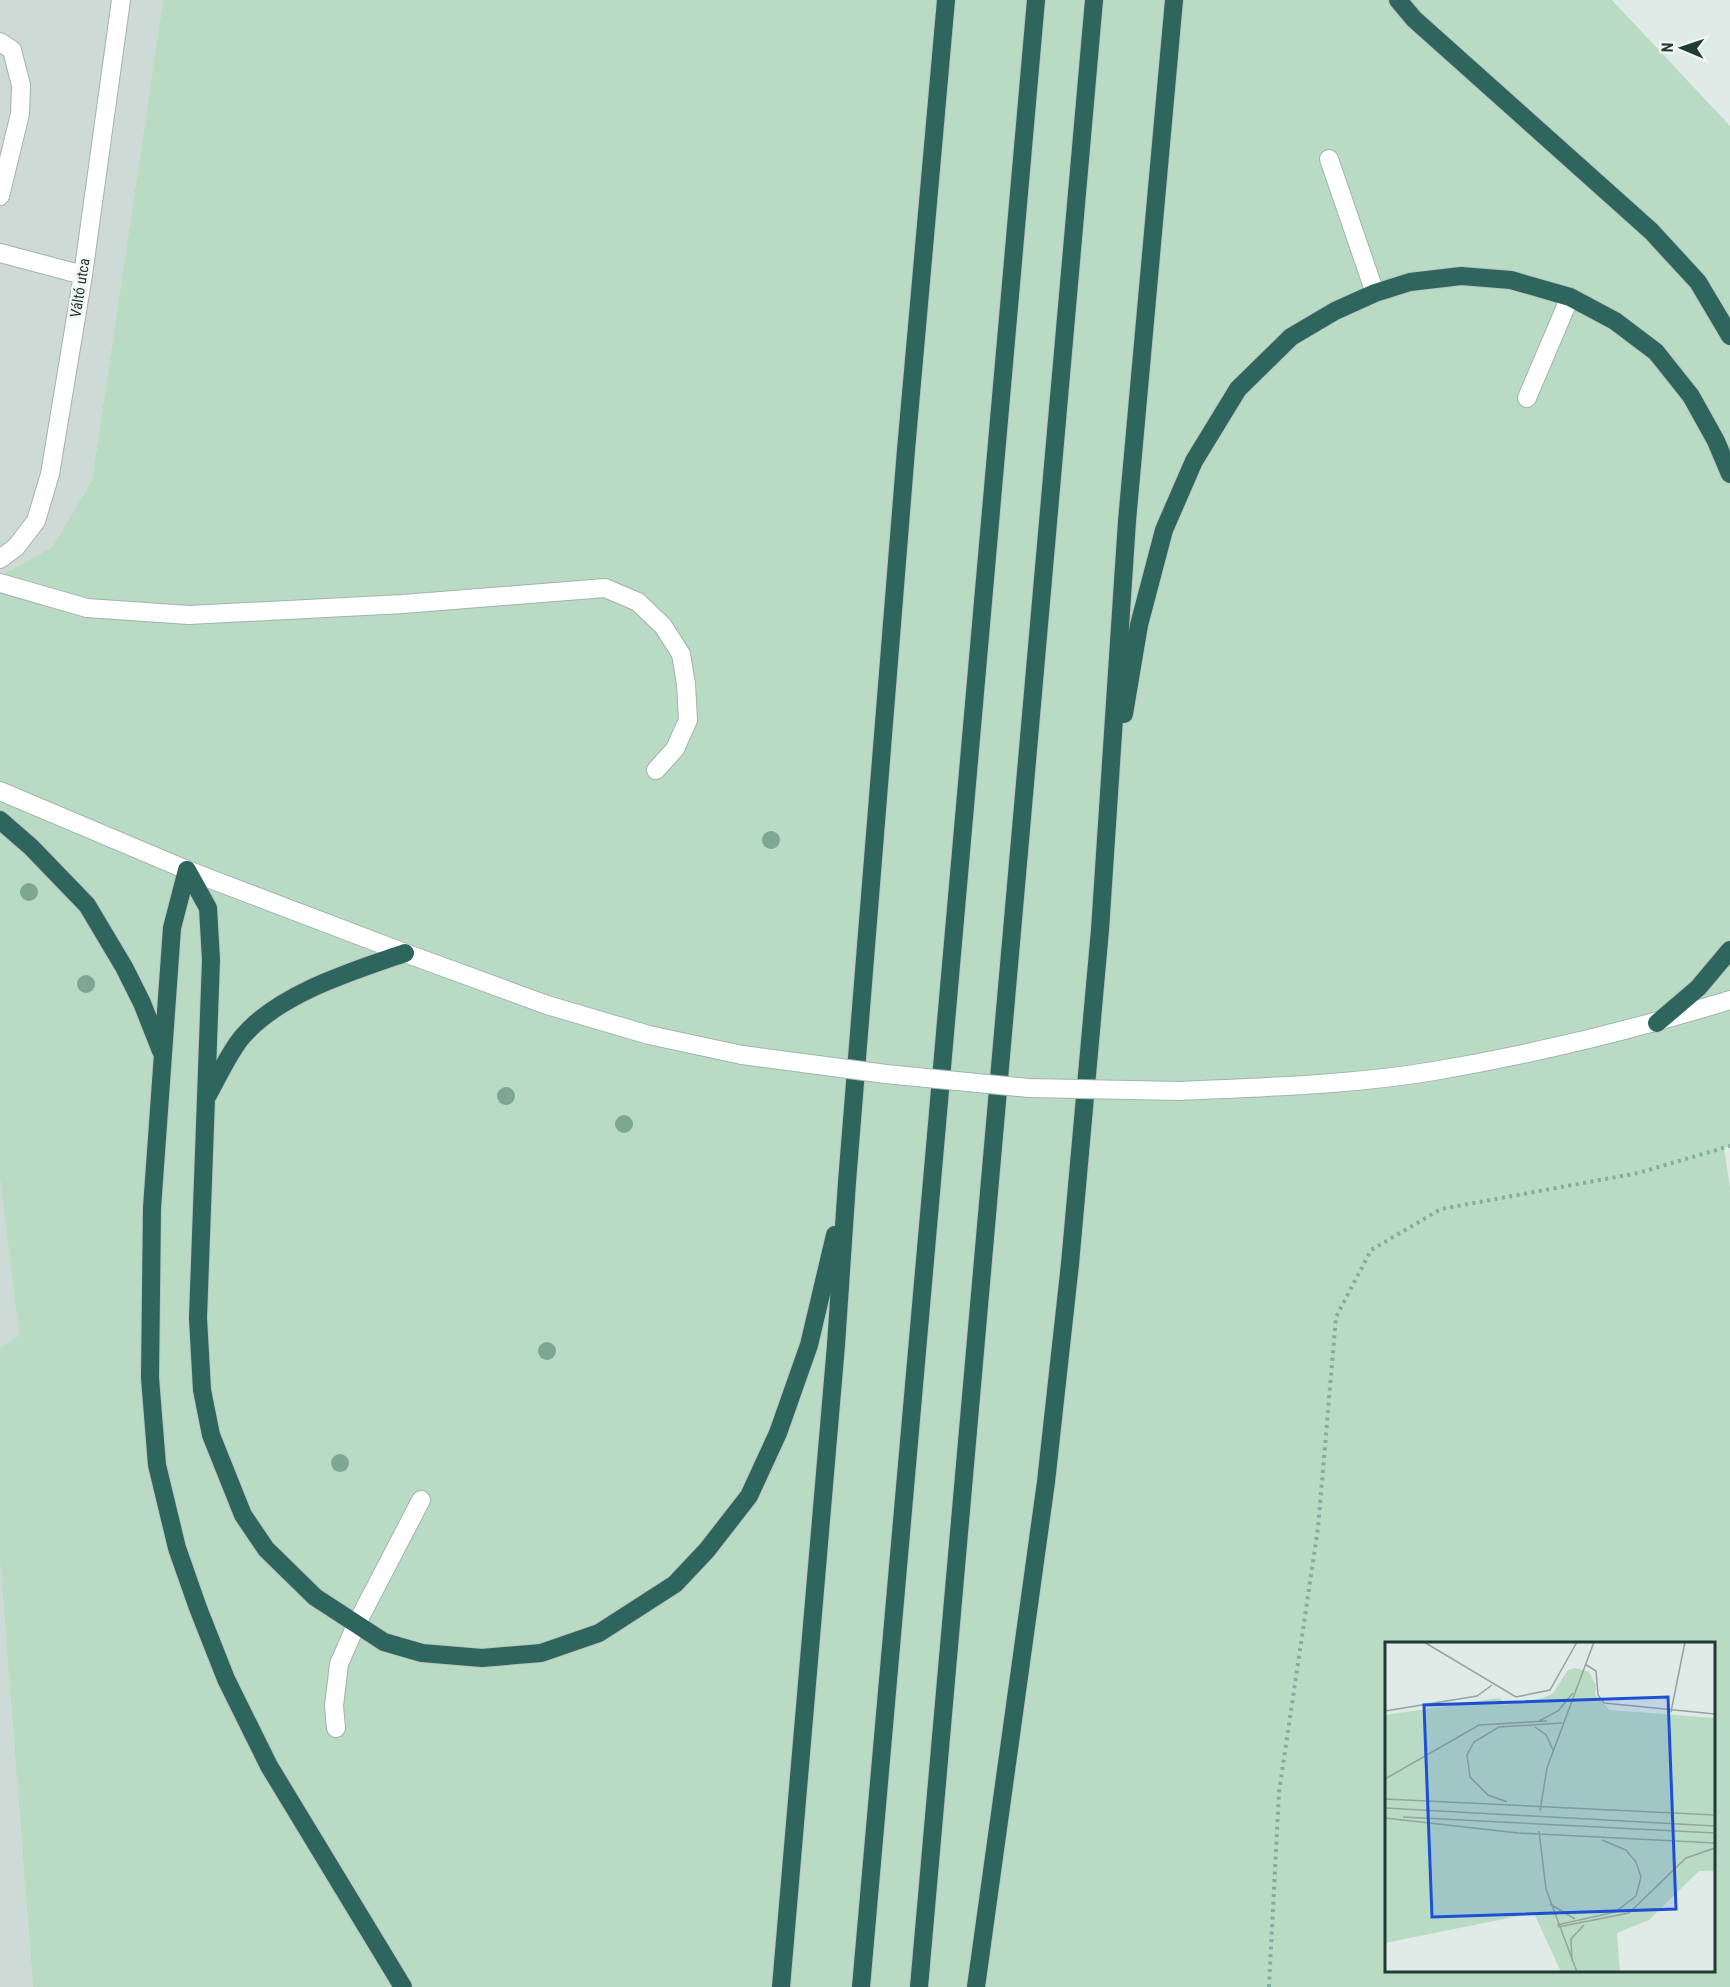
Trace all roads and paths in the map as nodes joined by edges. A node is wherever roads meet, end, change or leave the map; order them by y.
1 (121, 0) edge
2 (946, 0) edge
3 (1036, 0) edge
4 (1094, 0) edge
5 (1174, 0) edge
6 (1398, 0) edge
7 (0, 42) edge
8 (1329, 159) dead end
9 (0, 196) edge
10 (0, 253) edge
11 (83, 275) junction
12 (1375, 293) junction
13 (1570, 297) junction
14 (1730, 336) edge
15 (1527, 398) dead end
16 (1730, 474) edge
17 (0, 559) edge
18 (0, 583) edge
19 (656, 770) dead end
20 (0, 791) edge
21 (0, 820) edge
22 (1107, 820) junction
23 (187, 870) junction
24 (1730, 950) edge
25 (405, 953) junction
26 (1730, 1000) edge
27 (1657, 1023) junction
28 (164, 1058) junction
29 (207, 1097) junction
30 (1730, 1146) edge
31 (847, 1182) junction
32 (421, 1500) dead end
33 (356, 1625) junction
34 (336, 1728) dead end
35 (403, 1987) edge
36 (781, 1987) edge
37 (861, 1987) edge
38 (919, 1987) edge
39 (976, 1987) edge
40 (1269, 1987) edge

1 - 11 main road, Váltó utca
2 - 31 highway
3 - 37 highway
4 - 38 highway
5 - 22 highway
6 - 14 highway
7 - 9 main road
8 - 12 main road
10 - 11 main road
11 - 17 main road, Váltó utca
12 - 13 highway
12 - 22 highway
13 - 15 main road
13 - 16 highway
18 - 19 main road
20 - 23 main road
21 - 28 highway
22 - 39 highway
23 - 25 main road
23 - 28 highway
23 - 29 highway
24 - 27 highway
25 - 27 main road, bridge
25 - 29 highway
26 - 27 main road
28 - 35 highway
29 - 33 highway
30 - 40 path
31 - 33 highway
31 - 36 highway
32 - 33 main road
33 - 34 main road

